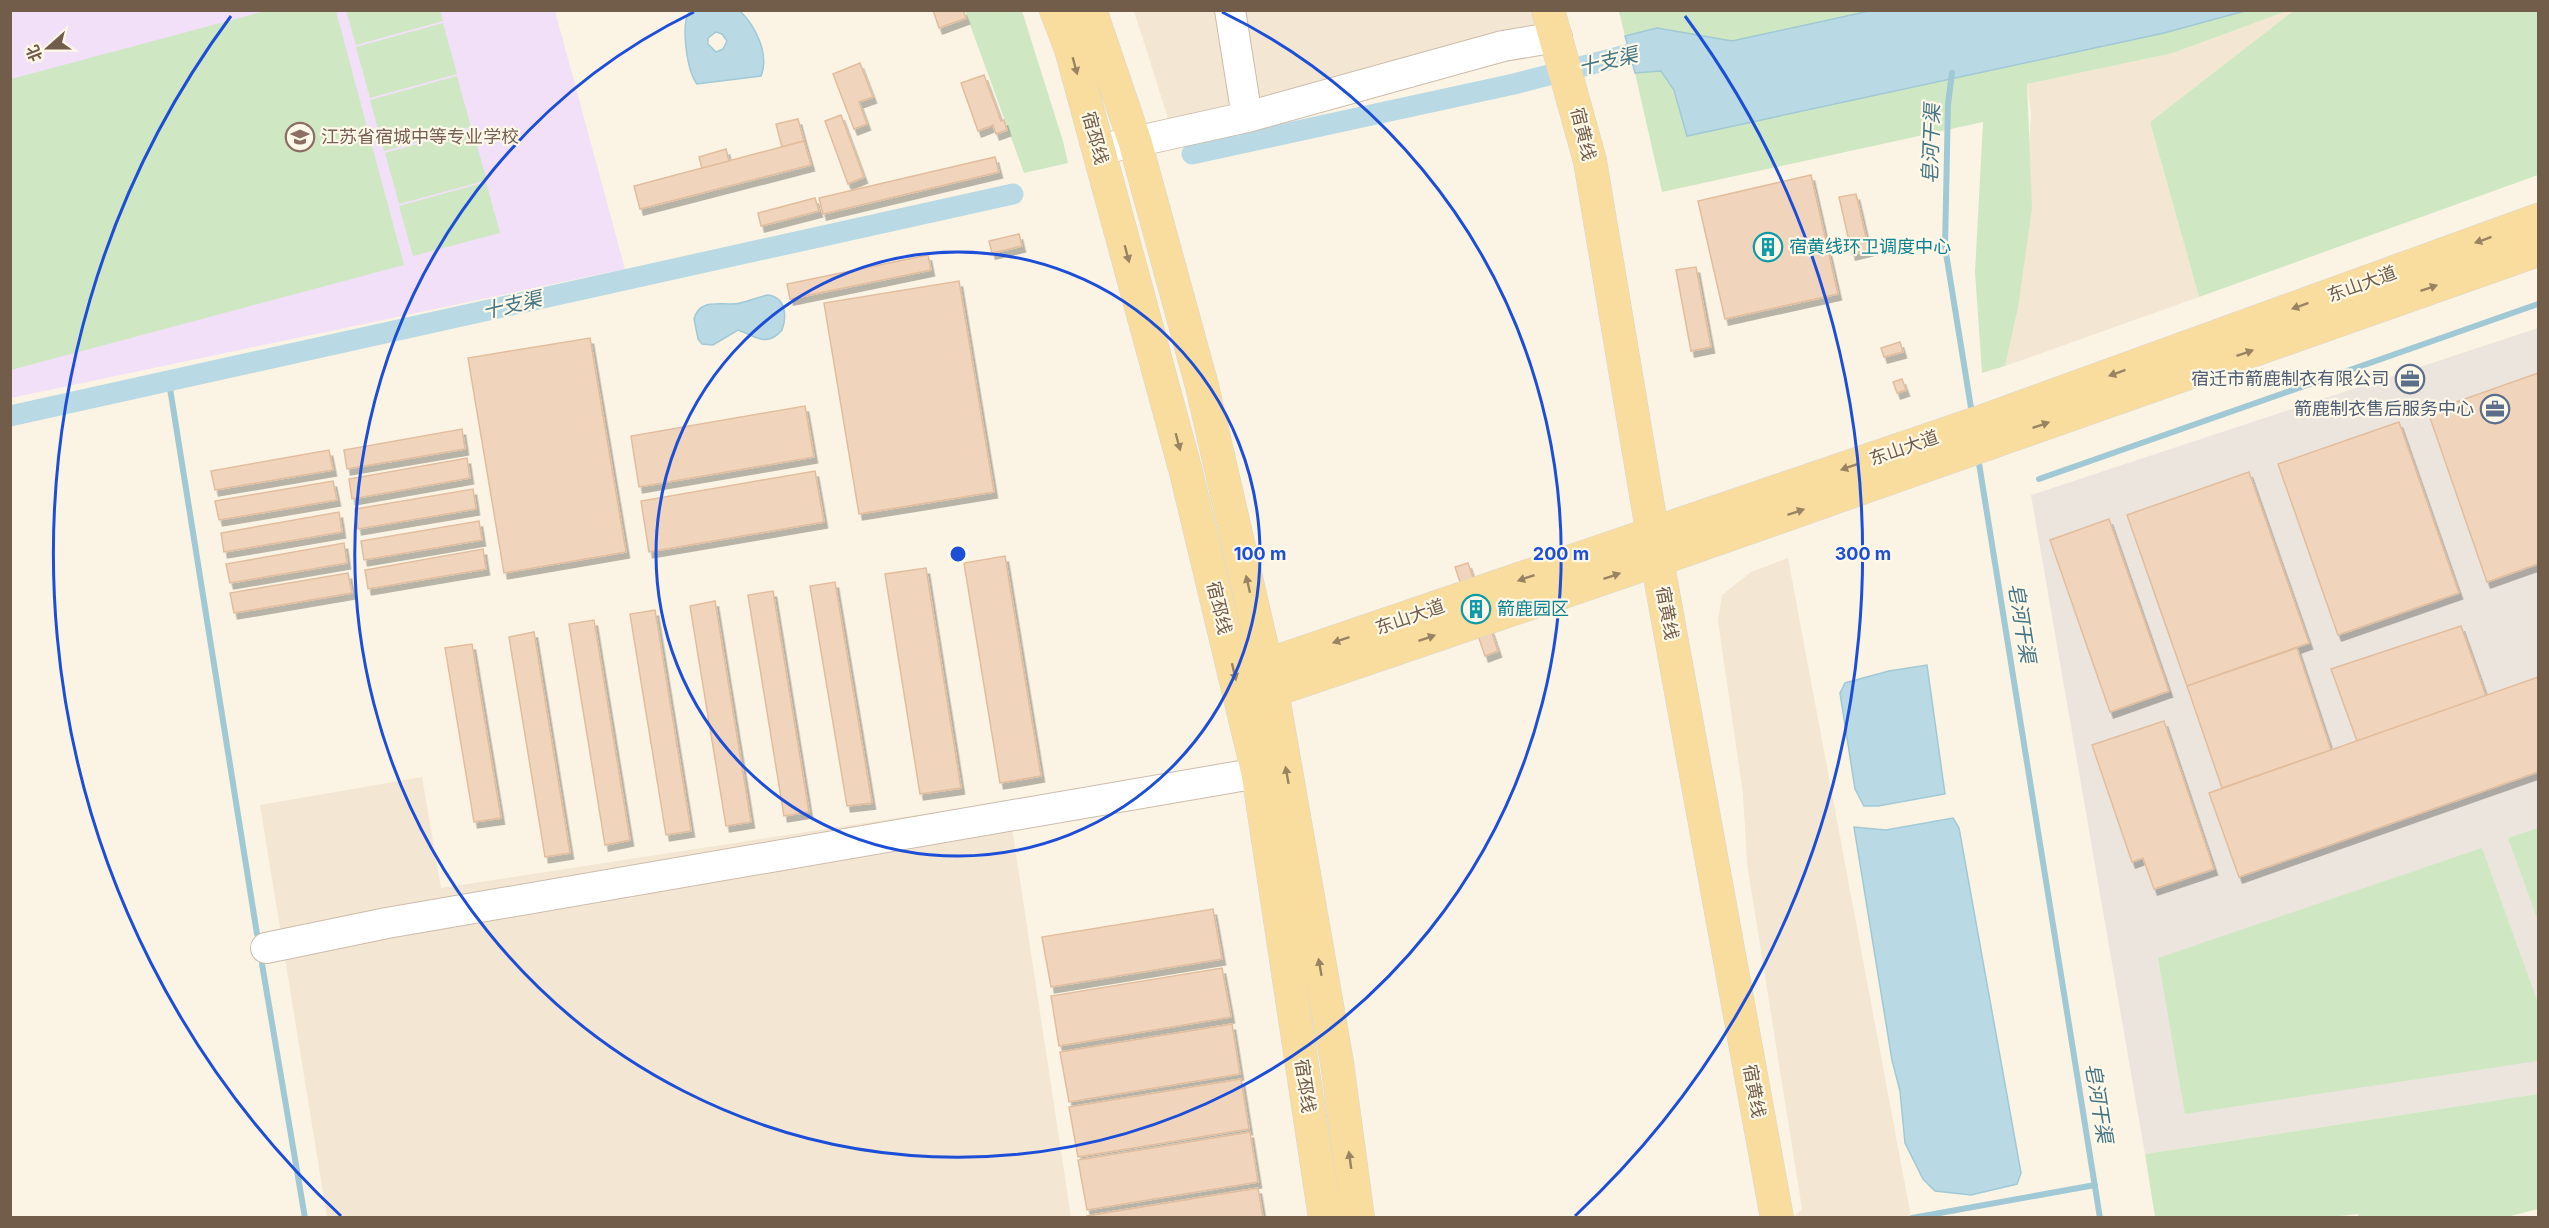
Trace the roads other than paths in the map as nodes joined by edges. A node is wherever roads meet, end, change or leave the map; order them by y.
1 (1056, 10) edge
2 (1090, 10) edge
3 (1230, 10) edge
4 (1555, 32) edge
5 (1247, 117) junction
6 (1135, 142) junction
7 (1098, 150) junction
8 (2538, 220) edge
9 (2538, 250) edge
10 (1975, 436) junction
11 (1655, 548) junction
12 (1270, 678) junction
13 (1258, 773) junction
14 (266, 948) dead end
15 (1325, 1218) edge
16 (1358, 1218) edge
17 (1777, 1218) edge

1 -> 7 main road, 宿邳线
2 - 6 main road, 宿邳线
3 - 5 street
4 - 5 street
4 - 11 main road, 宿黄线
5 - 6 street
6 - 7 street
12 -> 6 main road, 宿邳线
7 -> 13 main road, 宿邳线
8 -> 10 main road, 东山大道
10 -> 9 main road, 东山大道
10 - 11 main road, 东山大道
11 - 12 main road, 东山大道
11 - 17 main road, 宿黄线
16 -> 12 main road, 宿邳线
13 - 14 street
13 - 15 main road, 宿邳线

